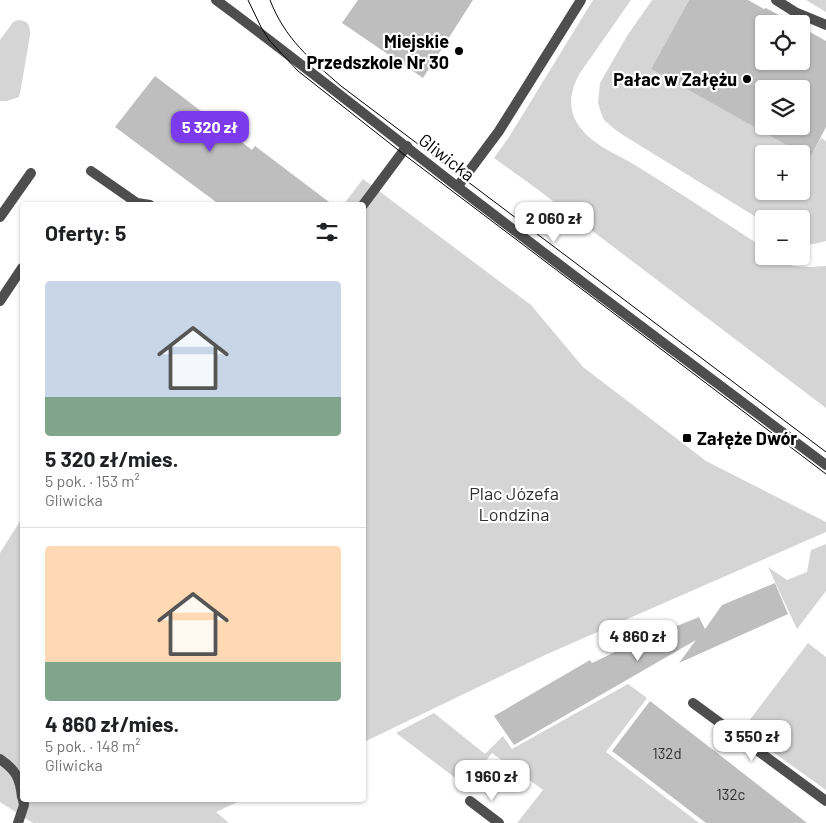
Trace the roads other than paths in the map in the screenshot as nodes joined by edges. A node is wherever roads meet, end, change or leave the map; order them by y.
1 (216, 0) edge
2 (581, 0) edge
3 (776, 0) edge
4 (826, 26) edge
5 (407, 146) junction
6 (91, 171) dead end
7 (31, 173) dead end
8 (458, 186) junction
9 (136, 202) edge
10 (365, 202) edge
11 (0, 217) edge
12 (20, 271) edge
13 (0, 301) edge
14 (826, 465) edge
15 (693, 703) dead end
16 (0, 760) edge
17 (20, 783) edge
18 (470, 801) dead end
19 (826, 801) edge
20 (24, 802) edge
21 (18, 823) edge
22 (499, 823) edge

1 - 5 street, Gliwicka
2 - 8 street
3 - 4 street
5 - 8 street, Gliwicka
5 - 10 street
6 - 9 street
7 - 11 street
8 - 14 street, Gliwicka
12 - 13 street
15 - 19 street
16 - 17 street
18 - 22 street
20 - 21 street

